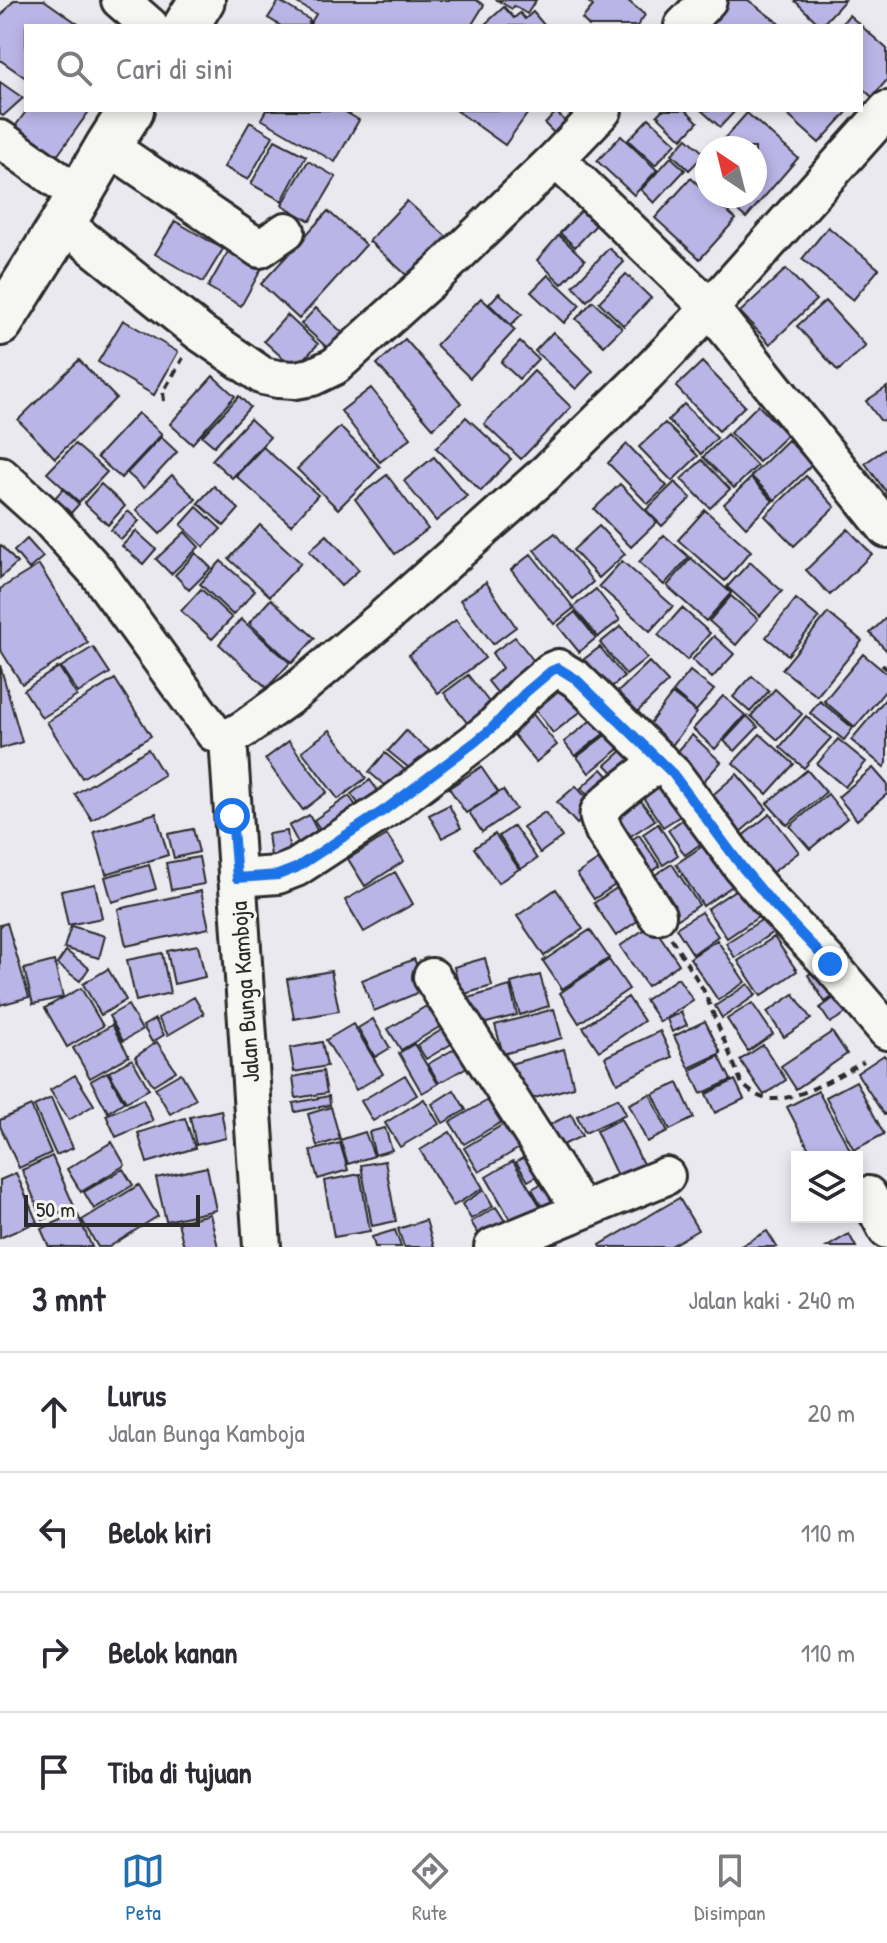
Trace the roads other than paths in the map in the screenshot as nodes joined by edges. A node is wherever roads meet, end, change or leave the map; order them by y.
1 (120, 0) edge
2 (202, 0) edge
3 (708, 0) edge
4 (148, 24) edge
5 (187, 24) edge
6 (685, 24) edge
7 (887, 110) edge
8 (130, 112) edge
9 (601, 112) edge
10 (0, 139) edge
11 (108, 146) junction
12 (556, 159) junction
13 (71, 209) junction
14 (286, 231) dead end
15 (710, 308) junction
16 (0, 323) edge
17 (0, 475) edge
18 (887, 529) edge
19 (228, 738) junction
20 (660, 761) junction
21 (237, 878) junction
22 (657, 915) road end
23 (432, 977) dead end
24 (887, 1031) edge
25 (666, 1176) dead end
26 (868, 1195) dead end
27 (581, 1210) junction
28 (887, 1230) edge
29 (262, 1247) edge
30 (493, 1247) edge

1 - 4 street
2 - 5 highway
3 - 6 street
7 - 15 street
8 - 11 highway
9 - 12 street
10 - 13 street
11 - 13 highway
11 - 14 street
12 - 13 street
12 - 15 street
13 - 16 highway
15 - 18 street
15 - 19 street
17 - 19 street
19 - 21 street, Jalan Bunga Kamboja
20 - 21 street
20 - 22 street
20 - 24 street
21 - 29 street, Jalan Bunga Kamboja
23 - 27 street
25 - 27 street
26 - 28 street
27 - 30 street

